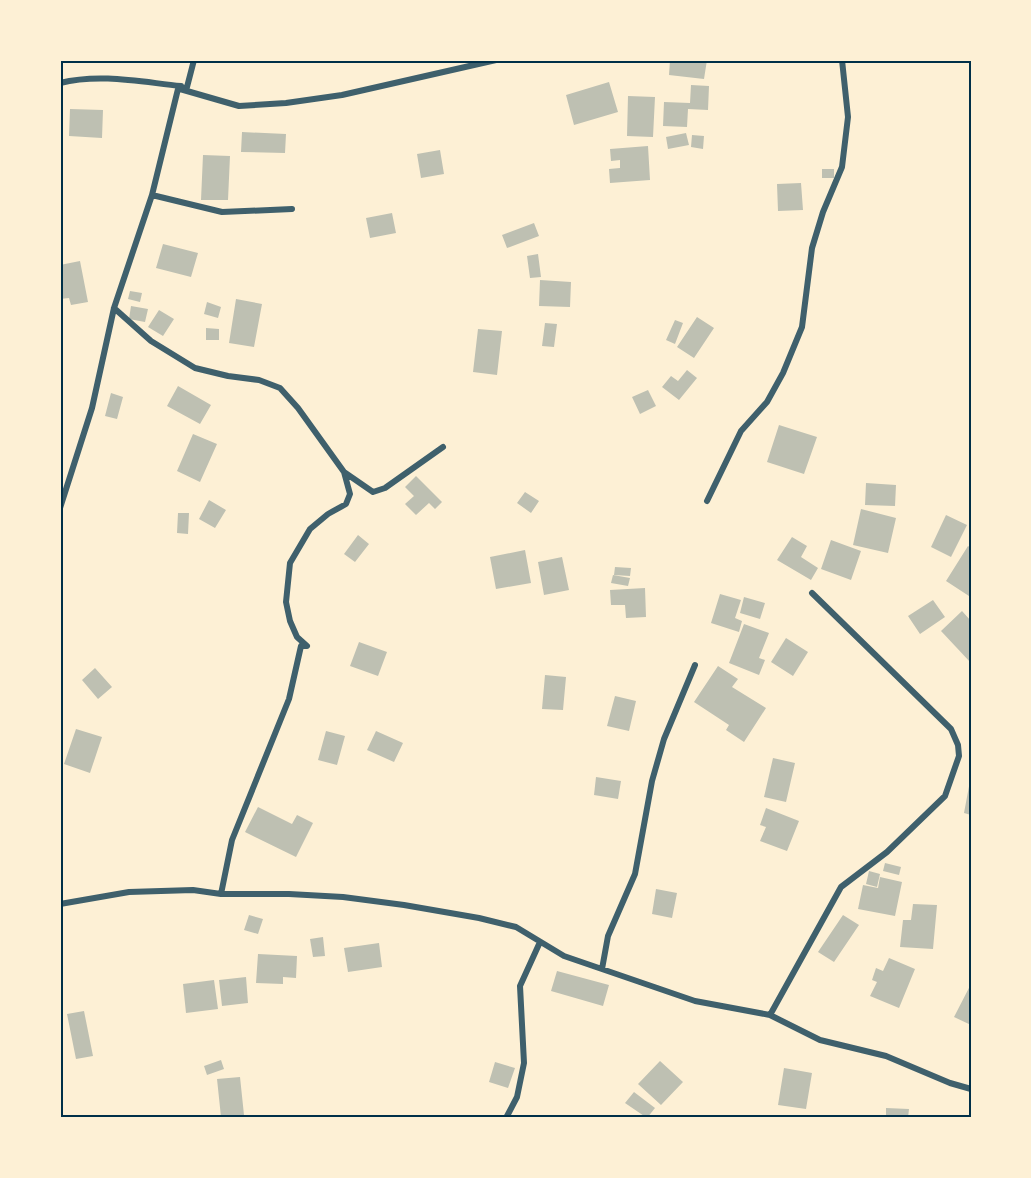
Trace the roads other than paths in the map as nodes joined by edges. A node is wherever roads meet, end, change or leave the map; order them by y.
1 (194, 60) edge
2 (496, 60) edge
3 (842, 60) edge
4 (60, 83) edge
5 (187, 87) junction
6 (178, 89) junction
7 (152, 195) junction
8 (292, 209) dead end
9 (114, 308) junction
10 (443, 447) dead end
11 (344, 472) junction
12 (706, 501) dead end
13 (60, 508) edge
14 (812, 593) dead end
15 (695, 665) dead end
16 (221, 894) junction
17 (60, 904) edge
18 (540, 942) junction
19 (602, 969) junction
20 (771, 1015) junction
21 (971, 1089) edge
22 (506, 1118) edge

1 - 5 street
2 - 6 street
3 - 12 street
4 - 5 street
5 - 6 street
6 - 7 street
7 - 8 street
7 - 9 street
9 - 11 street
9 - 13 street
10 - 11 street
11 - 16 street
14 - 20 street
15 - 19 street
16 - 17 street
16 - 18 street
18 - 19 street
18 - 22 street
19 - 20 street
20 - 21 street

